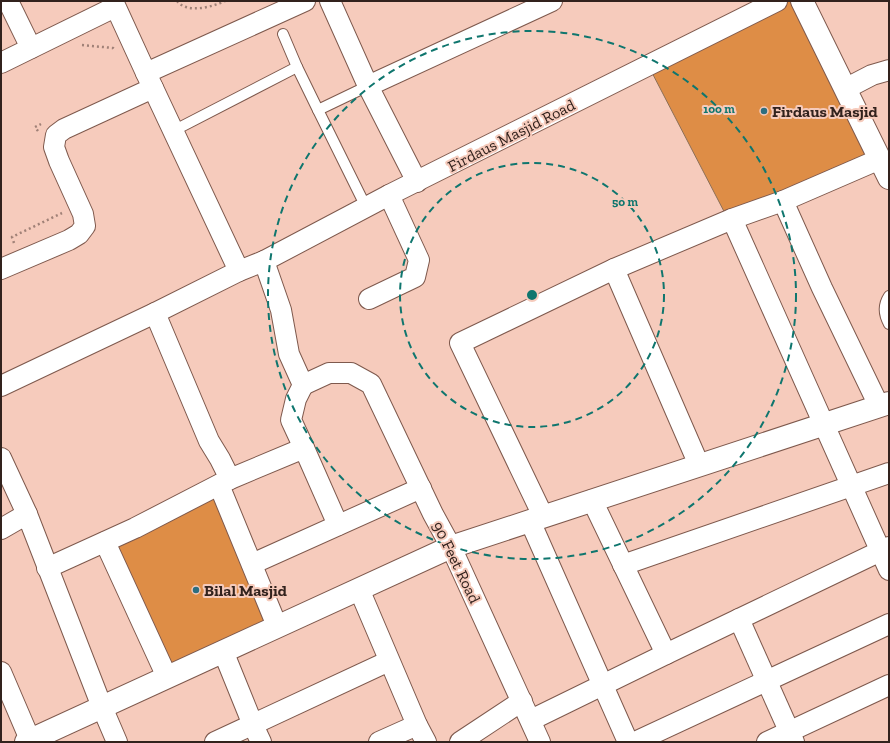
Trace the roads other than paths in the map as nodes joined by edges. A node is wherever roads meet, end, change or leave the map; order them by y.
1 (8, 1) edge
2 (305, 1) edge
3 (330, 1) edge
4 (552, 1) edge
5 (776, 1) edge
6 (802, 1) edge
7 (114, 4) edge
8 (752, 14) junction
9 (283, 34) dead end
10 (31, 48) junction
11 (1, 63) edge
12 (297, 67) junction
13 (889, 70) edge
14 (149, 81) junction
15 (368, 86) junction
16 (845, 89) junction
17 (318, 110) junction
18 (173, 131) junction
19 (885, 169) edge
20 (417, 182) junction
21 (389, 196) junction
22 (783, 201) junction
23 (366, 207) junction
24 (732, 219) junction
25 (264, 261) junction
26 (1, 269) edge
27 (614, 269) junction
28 (242, 270) junction
29 (889, 296) edge
30 (369, 300) dead end
31 (155, 313) junction
32 (889, 324) edge
33 (303, 385) junction
34 (1, 386) edge
35 (884, 404) edge
36 (824, 424) junction
37 (304, 448) junction
38 (1, 458) edge
39 (699, 465) junction
40 (889, 473) edge
41 (225, 482) junction
42 (851, 486) junction
43 (421, 488) junction
44 (592, 500) junction
45 (27, 514) junction
46 (537, 518) junction
47 (338, 525) junction
48 (1, 529) edge
49 (105, 542) junction
50 (451, 547) junction
51 (885, 549) edge
52 (252, 564) junction
53 (623, 565) junction
54 (47, 568) junction
55 (889, 570) edge
56 (359, 589) junction
57 (739, 619) junction
58 (889, 624) edge
59 (277, 626) junction
60 (223, 651) junction
61 (666, 654) junction
62 (389, 661) junction
63 (1, 672) edge
64 (167, 677) junction
65 (767, 680) junction
66 (603, 685) junction
67 (889, 685) edge
68 (522, 701) junction
69 (102, 706) junction
70 (530, 720) junction
71 (257, 733) edge
72 (421, 733) edge
73 (792, 737) edge
74 (29, 741) edge
75 (117, 742) edge
76 (215, 742) edge
77 (379, 742) edge
78 (460, 742) edge
79 (540, 742) edge
80 (628, 742) edge
81 (635, 742) edge
82 (767, 742) edge

1 - 10 street
2 - 14 street
3 - 15 street
4 - 15 street
5 - 8 street
6 - 16 street
7 - 10 street
7 - 14 street
8 - 20 street
8 - 28 street, Firdaus Masjid Road
9 - 12 lane
10 - 11 street
12 - 17 lane
12 - 18 lane
13 - 16 street
14 - 18 street
14 - 26 street
15 - 17 lane
15 - 20 street
16 - 19 street
17 - 23 lane
18 - 28 street
19 - 22 street
20 - 21 street
21 - 23 street
21 - 30 street
22 - 24 street
22 - 35 street
23 - 25 street
24 - 27 street
24 - 36 street
25 - 28 street
25 - 33 street
27 - 39 street
27 - 46 street
28 - 31 street
29 - 32 lane
31 - 34 street
31 - 41 street
33 - 37 street
33 - 43 street, 90 Feet Road
35 - 36 street
36 - 39 street
36 - 42 street
37 - 41 street
37 - 47 street
38 - 45 street
39 - 44 street
40 - 42 street
41 - 49 street
41 - 52 street
42 - 51 street
42 - 53 street
43 - 47 street
43 - 50 street, 90 Feet Road
44 - 46 street
44 - 53 street
45 - 48 street
45 - 54 street
46 - 50 street
46 - 66 street
47 - 52 street
49 - 54 street
49 - 64 street
50 - 56 street
50 - 68 street, 90 Feet Road
51 - 55 street
51 - 57 street
52 - 59 street
53 - 61 street
54 - 69 street
56 - 59 street
56 - 62 street
57 - 61 street
57 - 65 street
58 - 65 street
59 - 60 street
60 - 64 street
60 - 71 street
61 - 66 street
62 - 71 street
62 - 72 street
63 - 74 street
64 - 69 street
65 - 73 street
65 - 81 street
66 - 70 street
66 - 80 street
67 - 73 street
68 - 70 street, 90 Feet Road
68 - 78 street
69 - 74 street
69 - 75 street
70 - 79 street, 90 Feet Road
71 - 76 street
72 - 77 street
73 - 82 street

